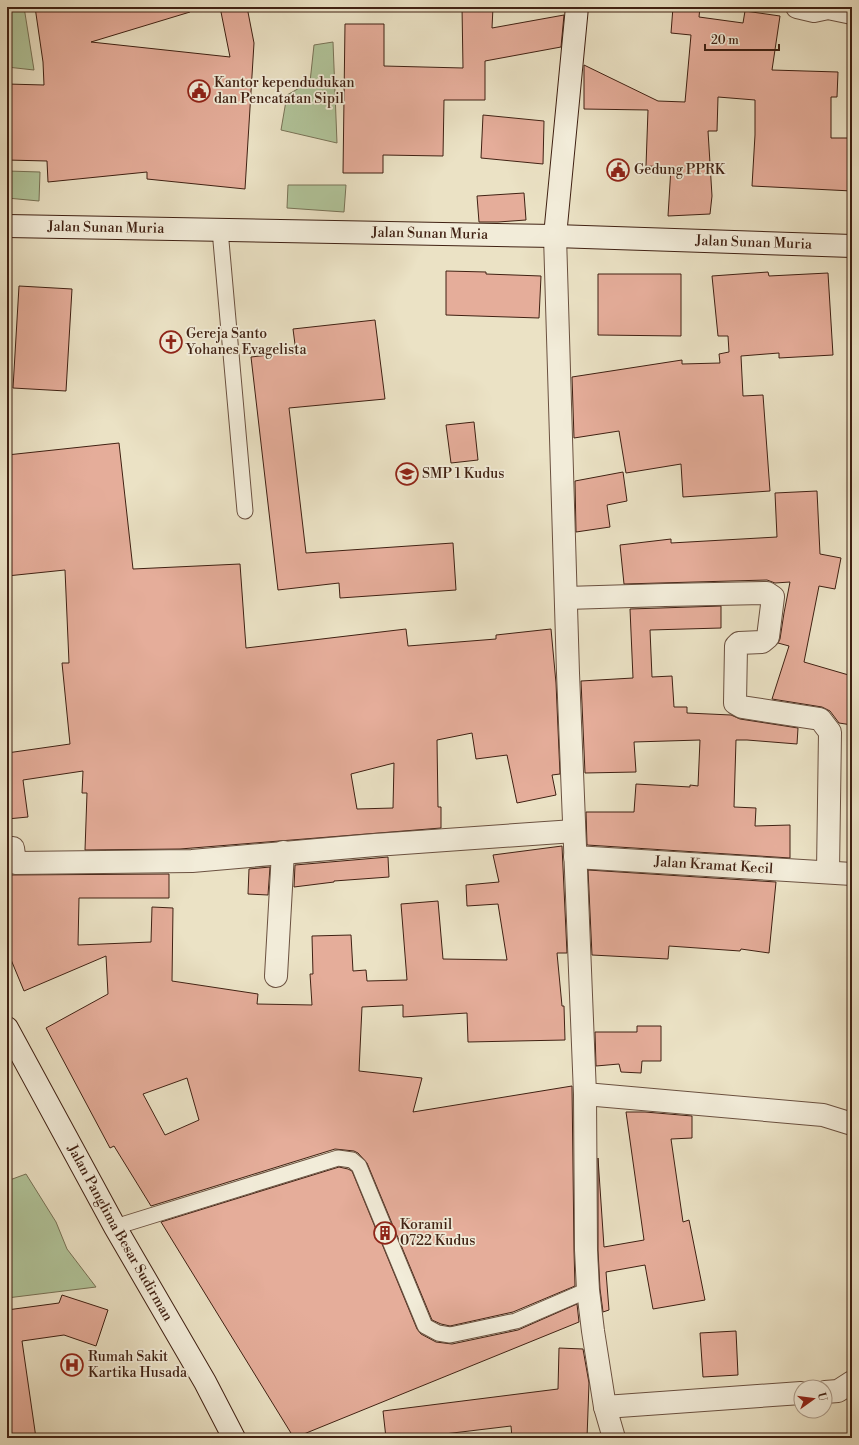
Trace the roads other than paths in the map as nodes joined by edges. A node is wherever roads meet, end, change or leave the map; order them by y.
1 (577, 7) edge
2 (797, 7) edge
3 (828, 7) edge
4 (852, 13) edge
5 (7, 226) edge
6 (220, 230) junction
7 (555, 236) junction
8 (852, 246) edge
9 (245, 511) dead end
10 (566, 598) junction
11 (574, 831) junction
12 (7, 848) edge
13 (283, 852) junction
14 (575, 857) junction
15 (828, 872) junction
16 (852, 874) edge
17 (276, 976) dead end
18 (7, 1028) edge
19 (585, 1094) junction
20 (852, 1124) edge
21 (116, 1227) junction
22 (588, 1290) junction
23 (852, 1382) edge
24 (833, 1391) edge
25 (793, 1395) edge
26 (605, 1407) junction
27 (234, 1438) edge
28 (614, 1438) edge

1 - 7 street
2 - 3 street
3 - 4 street
5 - 6 street, Jalan Sunan Muria
6 - 7 street, Jalan Sunan Muria
6 - 9 lane
7 - 8 street, Jalan Sunan Muria
7 - 10 street
10 - 11 street
10 - 15 street
11 - 13 street
11 - 14 street
12 - 13 street
13 - 17 street
14 - 15 street, Jalan Kramat Kecil
14 - 19 street
15 - 16 street, Jalan Kramat Kecil
18 - 21 street, Jalan Panglima Besar Sudirman
19 - 20 street
19 - 22 street
21 - 22 lane
21 - 27 street, Jalan Panglima Besar Sudirman
22 - 26 street
23 - 24 street
25 - 26 street
26 - 28 street

